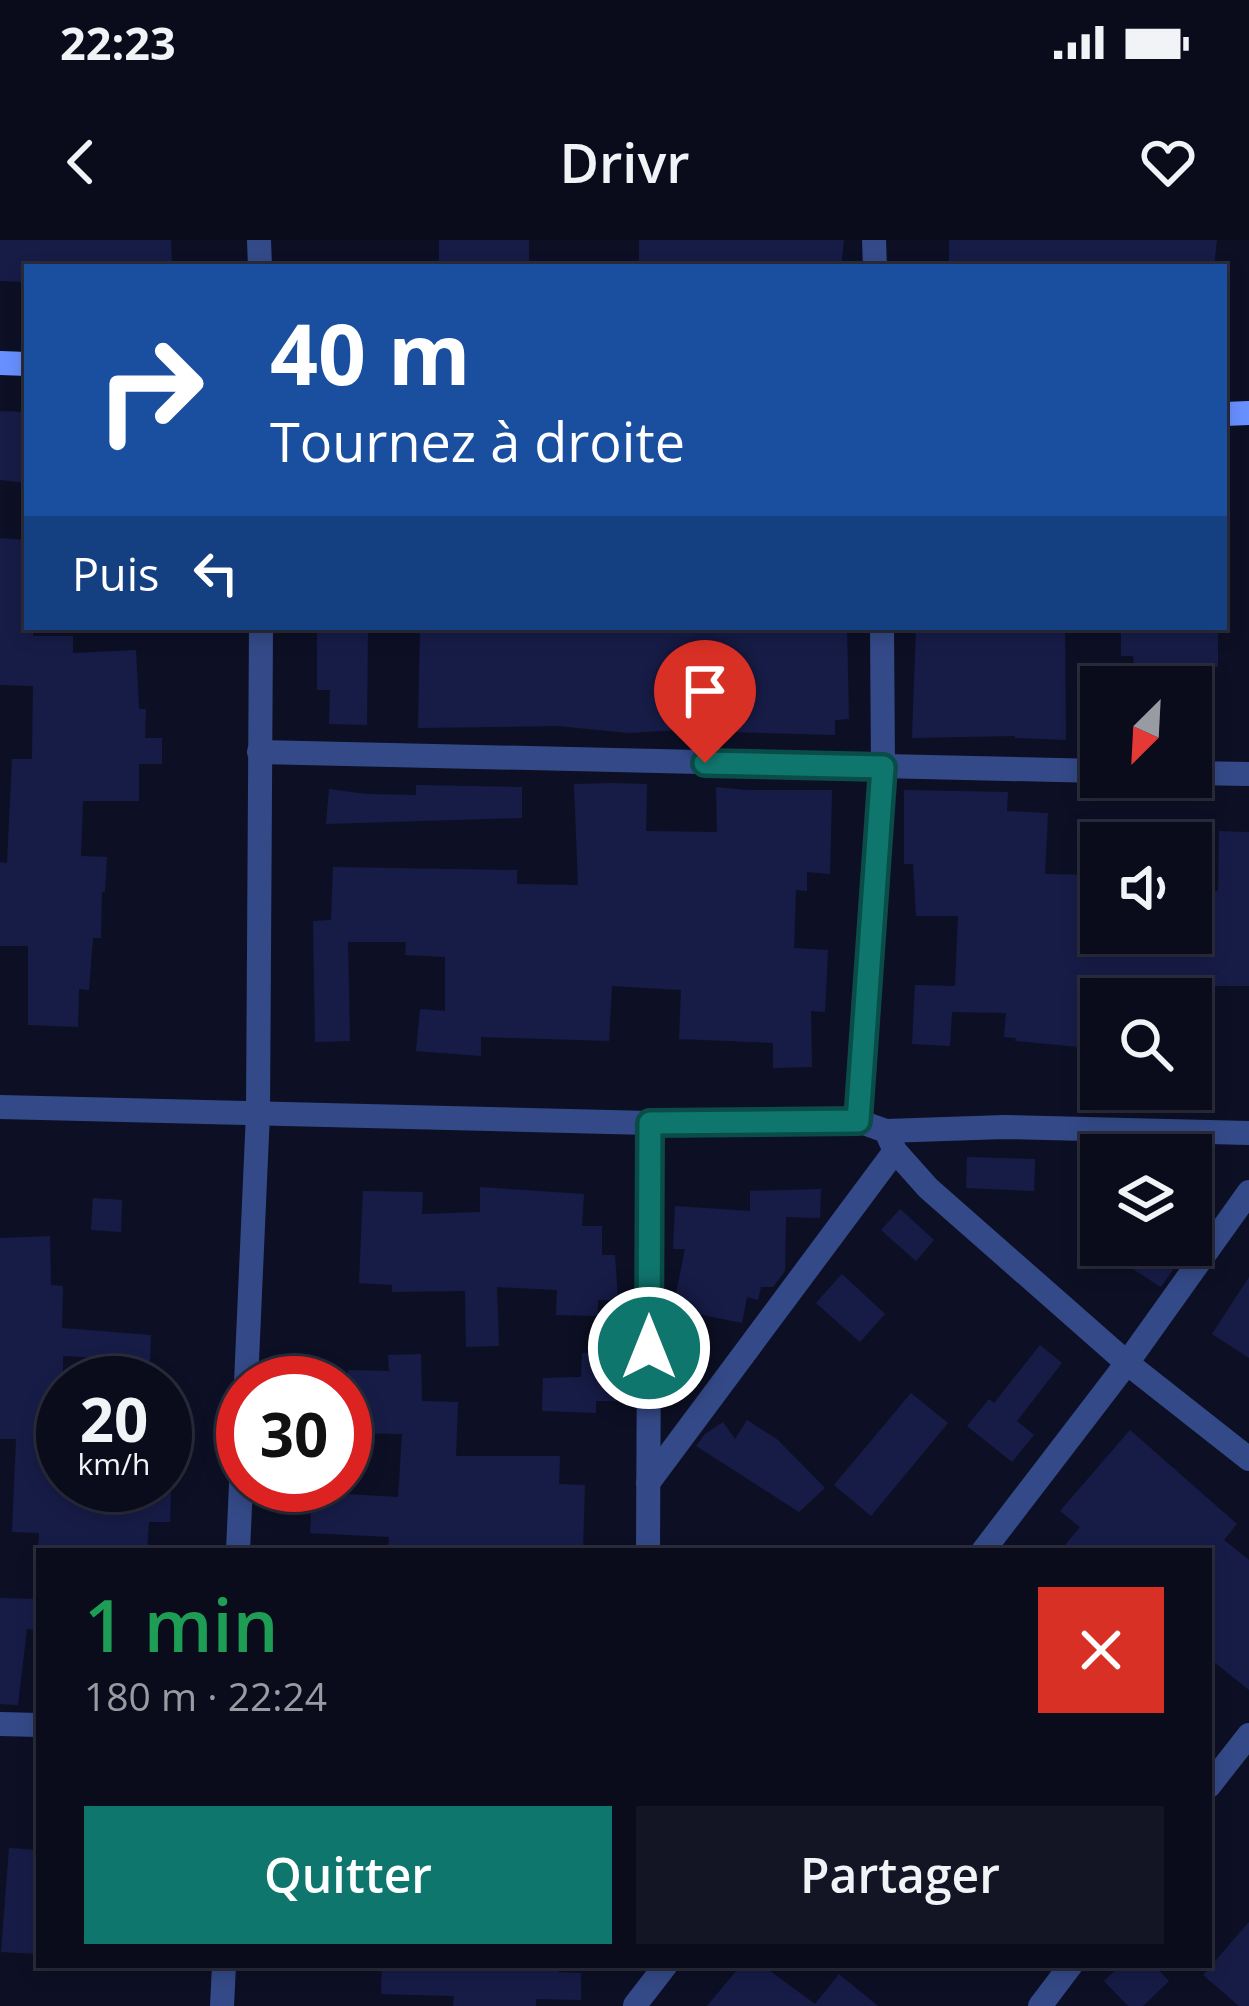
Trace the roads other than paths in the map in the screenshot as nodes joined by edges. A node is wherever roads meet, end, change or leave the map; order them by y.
1 (261, 630) edge
2 (882, 630) edge
3 (259, 752) junction
4 (883, 767) junction
5 (1080, 771) edge
6 (1212, 773) edge
7 (1249, 774) edge
8 (0, 1107) edge
9 (258, 1113) junction
10 (858, 1121) junction
11 (650, 1123) junction
12 (1249, 1133) edge
13 (890, 1141) junction
14 (1249, 1192) edge
15 (246, 1356) edge
16 (1126, 1363) junction
17 (1249, 1459) edge
18 (648, 1484) junction
19 (240, 1512) edge
20 (238, 1548) edge
21 (648, 1548) edge
22 (985, 1548) edge
23 (0, 1724) edge
24 (36, 1725) edge
25 (1249, 1735) edge
26 (1212, 1782) edge
27 (224, 1968) edge
28 (637, 1968) edge
29 (664, 1968) edge
30 (1069, 1968) edge
31 (223, 2006) edge
32 (635, 2006) edge
33 (1040, 2006) edge

1 - 3 street
2 - 4 street
3 - 4 street
3 - 9 street
4 - 5 street
4 - 10 street
6 - 7 street
8 - 9 street
9 - 11 street
9 - 15 street
10 - 11 street
10 - 13 street
11 - 18 street
12 - 13 street
13 - 16 street
13 - 18 street
14 - 16 street
16 - 17 street
16 - 22 street
18 - 21 street
19 - 20 street
23 - 24 street
25 - 26 street
27 - 31 street
28 - 32 street
29 - 32 street
30 - 33 street

